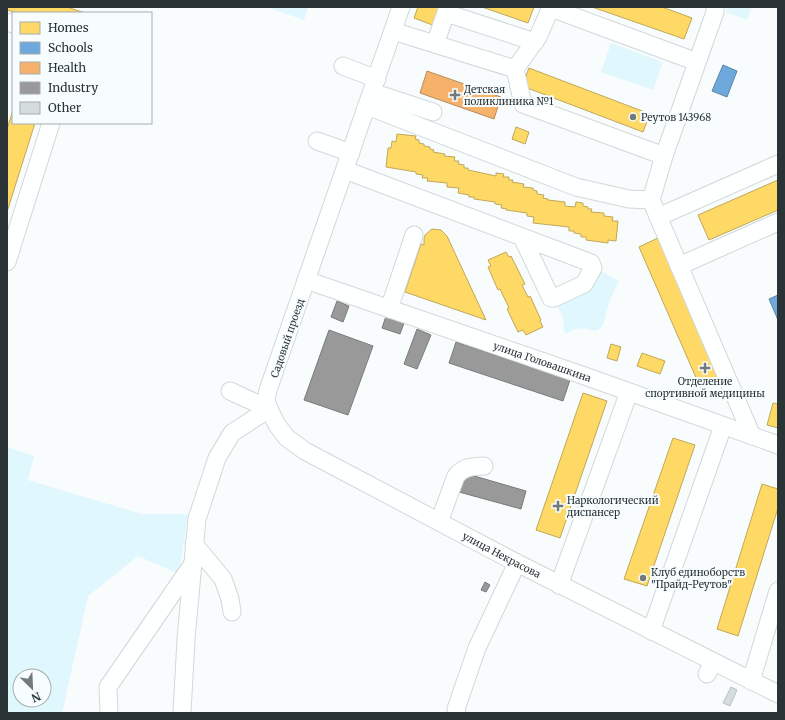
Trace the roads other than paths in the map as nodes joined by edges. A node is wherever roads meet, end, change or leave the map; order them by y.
1 (402, 7) edge
2 (714, 7) edge
3 (551, 8) edge
4 (447, 10) edge
5 (393, 31) junction
6 (535, 42) junction
7 (435, 44) junction
8 (697, 62) junction
9 (343, 66) dead end
10 (515, 69) junction
11 (372, 92) junction
12 (433, 112) dead end
13 (51, 124) edge
14 (317, 141) dead end
15 (351, 152) junction
16 (664, 156) junction
17 (778, 164) edge
18 (345, 170) junction
19 (651, 200) junction
20 (658, 217) junction
21 (778, 222) edge
22 (414, 235) dead end
23 (522, 237) dead end
24 (7, 262) edge
25 (679, 266) junction
26 (306, 280) junction
27 (389, 309) junction
28 (230, 392) dead end
29 (629, 392) junction
30 (269, 409) junction
31 (723, 426) junction
32 (752, 436) junction
33 (778, 445) edge
34 (484, 466) dead end
35 (440, 522) junction
36 (194, 544) junction
37 (193, 564) junction
38 (517, 564) junction
39 (559, 584) junction
40 (778, 591) edge
41 (232, 612) dead end
42 (773, 621) edge
43 (651, 631) junction
44 (751, 681) junction
45 (778, 694) edge
46 (108, 713) edge
47 (182, 713) edge
48 (457, 713) edge

1 - 5 street, Садовый проезд
2 - 8 street
3 - 6 street
3 - 8 street
4 - 6 street
4 - 7 street
5 - 7 street
5 - 11 street, Садовый проезд
6 - 10 street
7 - 10 street
8 - 16 street
9 - 11 street
10 - 16 street
11 - 12 street
11 - 15 street, Садовый проезд
11 - 19 street
13 - 24 street
14 - 15 street
15 - 18 street, Садовый проезд
16 - 19 street
17 - 20 street
18 - 23 street
18 - 26 street, Садовый проезд
19 - 20 street
20 - 25 street
21 - 25 street
22 - 27 street
25 - 32 street
26 - 27 street, улица Головашкина
26 - 30 street, Садовый проезд
27 - 29 street, улица Головашкина
28 - 30 street
29 - 31 street, улица Головашкина
29 - 39 street
30 - 35 street, улица Некрасова
30 - 36 street
31 - 32 street, улица Головашкина
31 - 43 street
32 - 33 street, улица Головашкина
34 - 35 street
35 - 38 street, улица Некрасова
36 - 37 street
36 - 41 street
37 - 46 street
37 - 47 street
38 - 39 street, улица Некрасова
38 - 48 street
39 - 43 street, улица Некрасова
40 - 42 street
42 - 44 street
43 - 44 street, улица Некрасова
44 - 45 street, улица Некрасова

